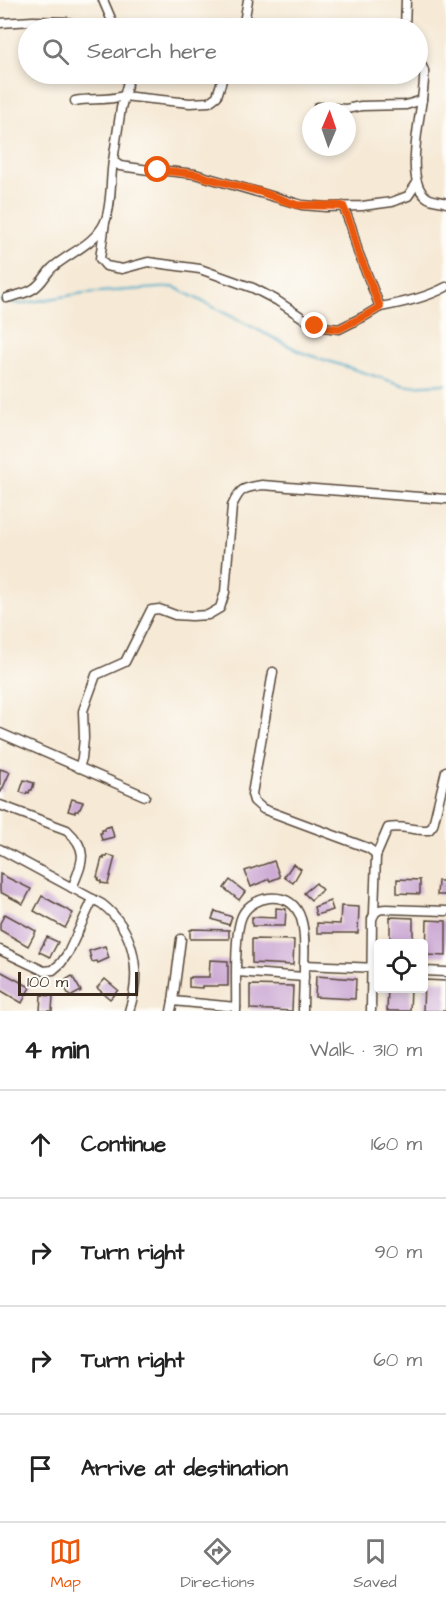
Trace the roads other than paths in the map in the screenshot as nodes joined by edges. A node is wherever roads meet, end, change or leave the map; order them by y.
1 (103, 0) edge
2 (248, 0) edge
3 (406, 0) edge
4 (109, 18) edge
5 (245, 18) edge
6 (405, 18) edge
7 (18, 22) edge
8 (0, 23) edge
9 (127, 84) edge
10 (221, 84) edge
11 (423, 84) edge
12 (123, 96) junction
13 (422, 100) junction
14 (75, 102) dead end
15 (356, 107) edge
16 (112, 161) junction
17 (417, 183) junction
18 (408, 196) junction
19 (426, 196) junction
20 (446, 203) edge
21 (343, 206) junction
22 (105, 222) junction
23 (446, 287) edge
24 (7, 298) dead end
25 (380, 307) junction
26 (446, 499) edge
27 (273, 672) dead end
28 (0, 733) edge
29 (79, 768) junction
30 (446, 771) edge
31 (145, 796) dead end
32 (0, 805) edge
33 (0, 849) edge
34 (376, 856) junction
35 (72, 888) junction
36 (93, 899) junction
37 (446, 912) edge
38 (374, 913) junction
39 (181, 939) dead end
40 (0, 950) edge
41 (374, 952) edge
42 (304, 965) junction
43 (374, 968) edge
44 (428, 971) edge
45 (237, 972) junction
46 (446, 972) edge
47 (304, 977) junction
48 (374, 979) edge
49 (173, 1001) junction
50 (236, 1009) edge
51 (129, 1011) edge
52 (171, 1011) edge
53 (303, 1011) edge
54 (371, 1011) edge

1 - 4 street
2 - 5 street
3 - 6 street
7 - 8 street
9 - 12 street
10 - 12 street
11 - 13 street
12 - 14 street
12 - 16 street
13 - 15 street
13 - 17 street
16 - 21 street
16 - 22 street
17 - 18 street
17 - 19 street
18 - 19 street
18 - 21 street
19 - 20 street
21 - 25 street
22 - 24 street
22 - 25 street
23 - 25 street
26 - 29 street
27 - 34 street
28 - 29 street
29 - 31 street
30 - 34 street
32 - 35 street
33 - 35 street
34 - 38 street
35 - 36 street
36 - 40 street
36 - 51 street
37 - 38 street
38 - 41 street
39 - 49 street
42 - 43 street
42 - 45 street
42 - 47 street
44 - 46 street
45 - 47 street
45 - 50 street
47 - 53 street
48 - 54 street
49 - 50 street
49 - 52 street

